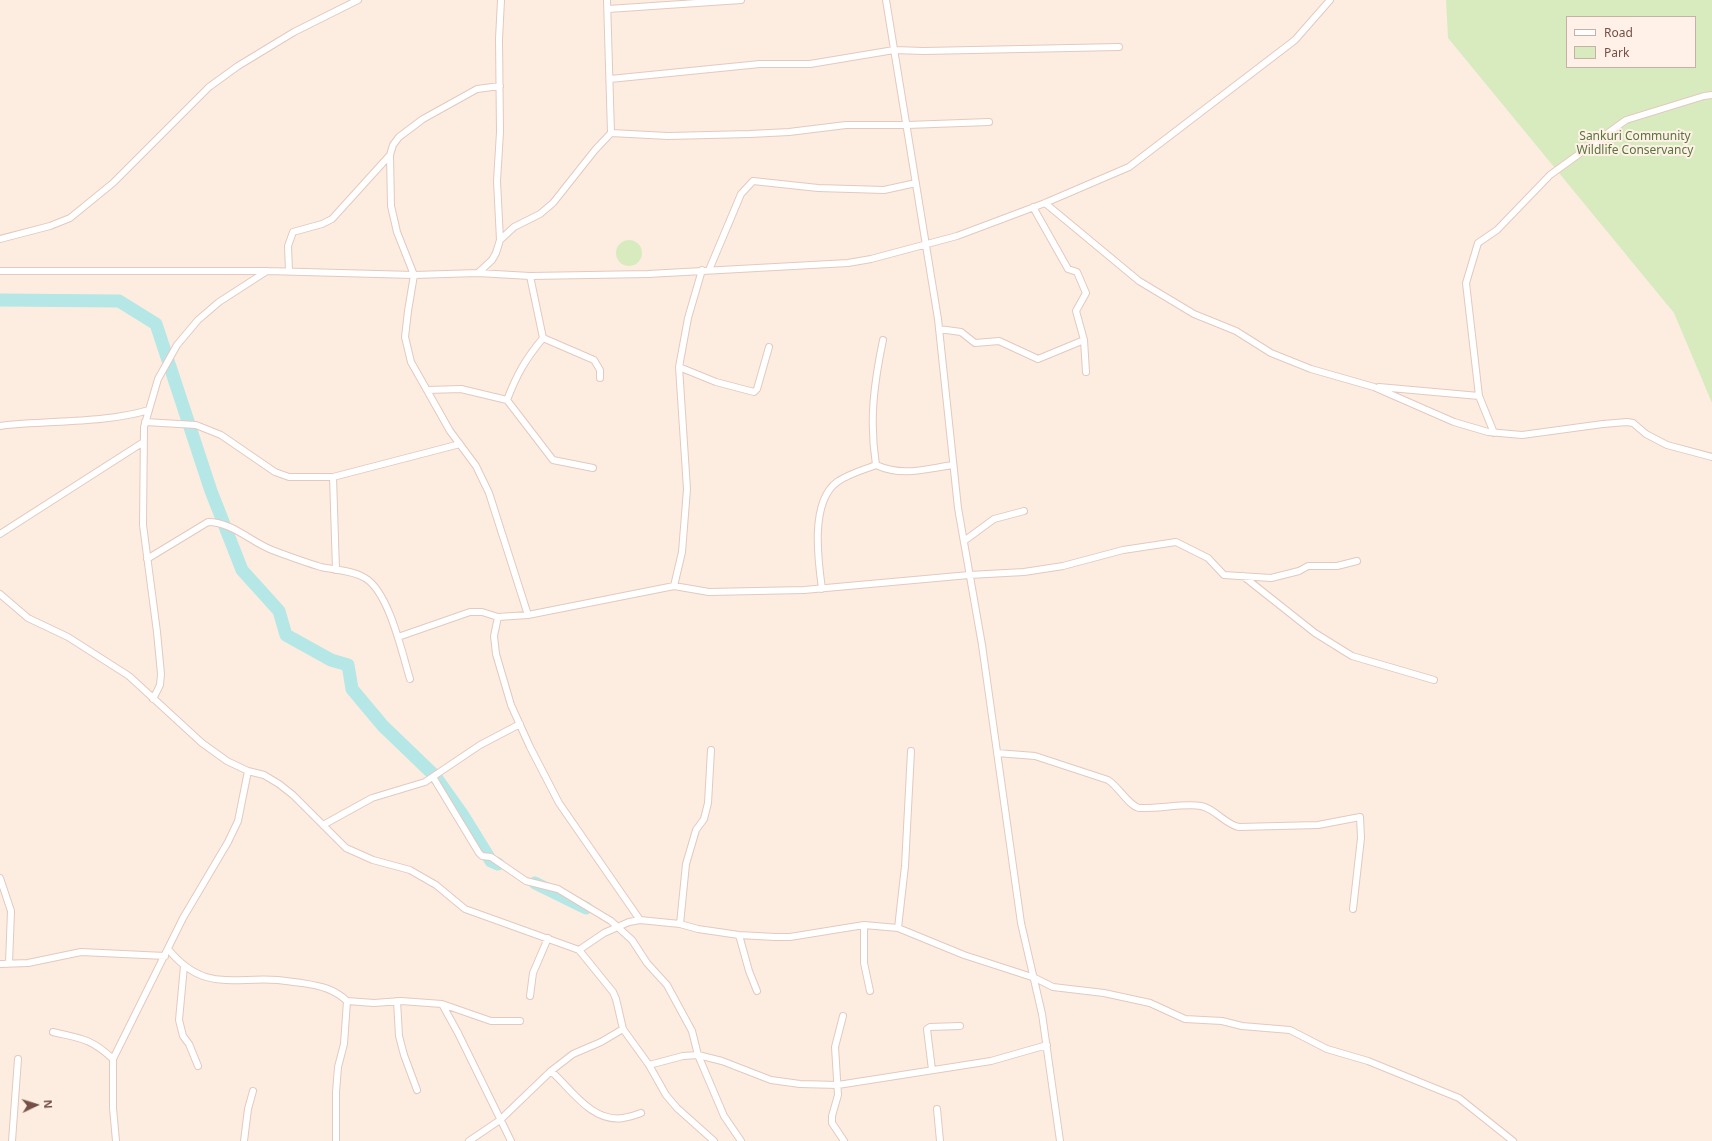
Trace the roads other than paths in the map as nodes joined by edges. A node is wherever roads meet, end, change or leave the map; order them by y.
1 (358, 0) edge
2 (501, 0) edge
3 (606, 0) edge
4 (741, 0) edge
5 (886, 0) edge
6 (1330, 0) edge
7 (608, 10) junction
8 (1119, 47) dead end
9 (894, 50) junction
10 (610, 79) junction
11 (500, 86) junction
12 (1712, 95) edge
13 (989, 122) dead end
14 (907, 125) junction
15 (612, 133) junction
16 (390, 155) junction
17 (916, 183) junction
18 (1045, 203) junction
19 (1033, 208) junction
20 (0, 239) edge
21 (500, 240) junction
22 (926, 245) junction
23 (702, 270) junction
24 (709, 270) junction
25 (0, 271) edge
26 (267, 271) junction
27 (289, 271) junction
28 (478, 273) junction
29 (414, 275) junction
30 (530, 276) junction
31 (939, 329) junction
32 (543, 338) junction
33 (882, 340) dead end
34 (1084, 340) junction
35 (769, 347) dead end
36 (679, 367) junction
37 (1086, 372) dead end
38 (600, 378) dead end
39 (1374, 387) junction
40 (427, 390) junction
41 (1480, 396) junction
42 (507, 400) junction
43 (149, 410) junction
44 (145, 422) junction
45 (0, 426) edge
46 (1494, 433) junction
47 (142, 443) junction
48 (460, 444) junction
49 (1712, 457) edge
50 (876, 465) junction
51 (953, 465) junction
52 (593, 468) dead end
53 (333, 477) junction
54 (1024, 511) dead end
55 (0, 534) edge
56 (964, 541) junction
57 (147, 559) junction
58 (1357, 561) dead end
59 (336, 570) junction
60 (969, 575) junction
61 (1243, 576) junction
62 (674, 586) junction
63 (822, 588) junction
64 (0, 594) edge
65 (528, 615) junction
66 (498, 617) junction
67 (398, 637) junction
68 (410, 679) dead end
69 (1434, 680) dead end
70 (153, 699) junction
71 (520, 724) junction
72 (711, 750) dead end
73 (910, 751) dead end
74 (997, 753) junction
75 (248, 771) junction
76 (433, 777) junction
77 (323, 825) junction
78 (0, 878) edge
79 (1353, 909) dead end
80 (640, 920) junction
81 (680, 924) junction
82 (864, 925) junction
83 (618, 928) junction
84 (898, 928) junction
85 (739, 935) junction
86 (548, 938) junction
87 (168, 949) junction
88 (579, 950) junction
89 (165, 956) junction
90 (9, 963) junction
91 (0, 964) edge
92 (184, 966) junction
93 (1035, 978) junction
94 (757, 991) dead end
95 (870, 991) dead end
96 (530, 996) dead end
97 (347, 1001) junction
98 (397, 1001) junction
99 (442, 1004) junction
100 (843, 1016) dead end
101 (520, 1021) dead end
102 (960, 1026) dead end
103 (623, 1029) junction
104 (52, 1032) dead end
105 (1047, 1046) junction
106 (698, 1055) junction
107 (18, 1059) dead end
108 (113, 1059) junction
109 (649, 1065) junction
110 (198, 1066) dead end
111 (932, 1070) junction
112 (551, 1071) junction
113 (838, 1085) junction
114 (417, 1090) dead end
115 (253, 1091) dead end
116 (936, 1108) dead end
117 (642, 1113) dead end
118 (500, 1120) junction
119 (12, 1141) edge
120 (116, 1141) edge
121 (244, 1141) edge
122 (336, 1141) edge
123 (469, 1141) edge
124 (511, 1141) edge
125 (714, 1141) edge
126 (741, 1141) edge
127 (844, 1141) edge
128 (940, 1141) edge
129 (1060, 1141) edge
130 (1513, 1141) edge

1 - 20 street
2 - 11 street
3 - 7 street
4 - 7 street
5 - 9 street
6 - 18 street
7 - 10 street
8 - 9 street
9 - 10 street
9 - 14 street
10 - 15 street
11 - 16 street
11 - 21 street
12 - 41 street
13 - 14 street
14 - 15 street
14 - 17 street
15 - 21 street
16 - 27 street
16 - 29 street
17 - 22 street
17 - 24 street
18 - 19 street
18 - 39 street
19 - 22 street
19 - 34 street
21 - 28 street
22 - 24 street
22 - 31 street
23 - 24 street
23 - 30 street
23 - 36 street
25 - 26 street
26 - 27 street
26 - 43 street
27 - 29 street
28 - 29 street
28 - 30 street
29 - 40 street
30 - 32 street
31 - 34 street
31 - 51 street
32 - 38 street
32 - 42 street
33 - 50 street
34 - 37 street
35 - 36 street
36 - 62 street
39 - 41 street
39 - 46 street
40 - 42 street
40 - 48 street
41 - 46 street
42 - 52 street
43 - 44 street
43 - 45 street
44 - 47 street
44 - 53 street
46 - 49 street
47 - 55 street
47 - 57 street
48 - 53 street
48 - 65 street
50 - 51 street
50 - 63 street
51 - 56 street
53 - 59 street
54 - 56 street
56 - 60 street
57 - 59 street
57 - 70 street
58 - 61 street
59 - 67 street
60 - 61 street
60 - 63 street
60 - 74 street
61 - 69 street
62 - 63 street
62 - 65 street
64 - 70 street
65 - 66 street
66 - 67 street
66 - 71 street
67 - 68 street
70 - 75 street
71 - 76 street
71 - 80 street
72 - 81 street
73 - 84 street
74 - 79 street
74 - 93 street
75 - 77 street
75 - 87 street
76 - 77 street
76 - 83 street
77 - 86 street
78 - 90 street
80 - 81 street
80 - 83 street
81 - 85 street
82 - 84 street
82 - 85 street
82 - 95 street
83 - 88 street
83 - 106 street
84 - 93 street
85 - 94 street
86 - 88 street
86 - 96 street
87 - 89 street
87 - 92 street
88 - 103 street
89 - 90 street
89 - 108 street
90 - 91 street
92 - 97 street
92 - 110 street
93 - 105 street
93 - 130 street
97 - 98 street
97 - 122 street
98 - 99 street
98 - 114 street
99 - 101 street
99 - 118 street
100 - 113 street
102 - 111 street
103 - 109 street
103 - 112 street
104 - 108 street
105 - 111 street
105 - 129 street
106 - 109 street
106 - 113 street
106 - 126 street
107 - 119 street
108 - 120 street
109 - 125 street
111 - 113 street
112 - 117 street
112 - 118 street
113 - 127 street
115 - 121 street
116 - 128 street
118 - 123 street
118 - 124 street

